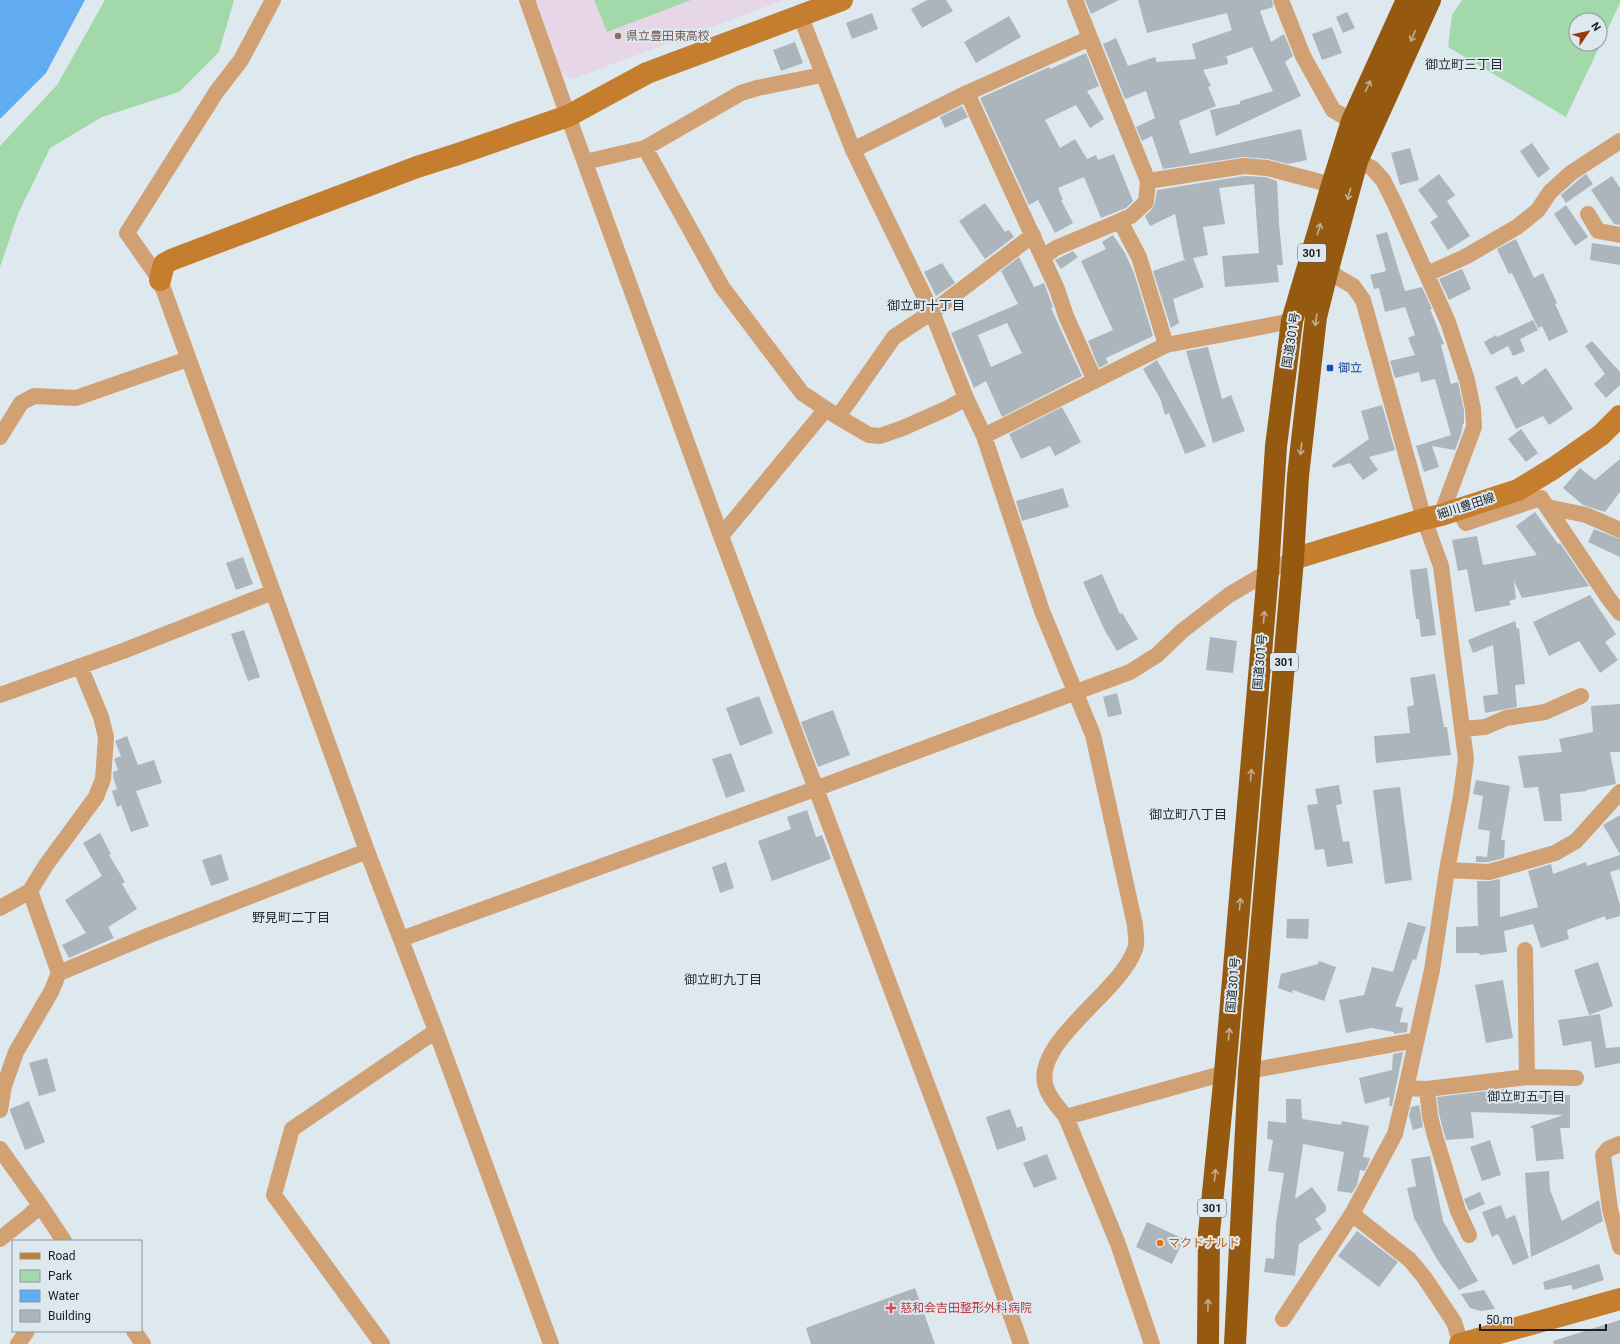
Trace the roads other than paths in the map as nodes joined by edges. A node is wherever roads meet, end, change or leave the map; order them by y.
1 (273, 0) edge
2 (527, 0) edge
3 (842, 0) edge
4 (1075, 0) edge
5 (1281, 0) edge
6 (1407, 0) edge
7 (1430, 0) edge
8 (800, 15) junction
9 (1090, 38) junction
10 (822, 75) junction
11 (967, 93) junction
12 (568, 116) junction
13 (1352, 121) junction
14 (1620, 141) edge
15 (645, 148) junction
16 (853, 150) junction
17 (1357, 161) junction
18 (584, 162) junction
19 (1148, 181) junction
20 (1332, 185) junction
21 (1588, 214) dead end
22 (1120, 221) junction
23 (1033, 235) junction
24 (1620, 235) edge
25 (1043, 257) junction
26 (1328, 269) junction
27 (1428, 274) junction
28 (160, 280) junction
29 (932, 312) junction
30 (1292, 321) junction
31 (1166, 345) junction
32 (188, 359) junction
33 (1095, 381) junction
34 (966, 398) junction
35 (832, 413) junction
36 (1620, 416) edge
37 (984, 436) junction
38 (0, 437) edge
39 (1547, 507) junction
40 (1441, 514) junction
41 (1620, 530) edge
42 (720, 536) junction
43 (1293, 559) junction
44 (1268, 572) junction
45 (273, 592) junction
46 (1620, 613) edge
47 (80, 666) junction
48 (1076, 691) junction
49 (0, 695) edge
50 (1581, 696) dead end
51 (1463, 729) junction
52 (815, 789) junction
53 (1620, 793) edge
54 (367, 851) junction
55 (1447, 870) junction
56 (30, 891) junction
57 (0, 908) edge
58 (401, 939) junction
59 (1525, 950) dead end
60 (59, 973) junction
61 (436, 1032) junction
62 (1416, 1040) junction
63 (1249, 1072) junction
64 (1226, 1073) junction
65 (1527, 1077) junction
66 (1576, 1078) dead end
67 (1406, 1088) junction
68 (1427, 1089) junction
69 (0, 1110) edge
70 (1066, 1117) junction
71 (1620, 1144) edge
72 (0, 1149) edge
73 (40, 1205) junction
74 (1352, 1214) junction
75 (1469, 1236) dead end
76 (0, 1239) edge
77 (63, 1240) edge
78 (1620, 1248) edge
79 (1620, 1299) edge
80 (1283, 1319) dead end
81 (26, 1332) edge
82 (135, 1332) edge
83 (18, 1344) edge
84 (143, 1344) edge
85 (382, 1344) edge
86 (552, 1344) edge
87 (1021, 1344) edge
88 (1152, 1344) edge
89 (1208, 1344) edge
90 (1235, 1344) edge
91 (1461, 1344) edge

1 - 28 street
2 - 12 street
3 - 8 street
4 - 9 street
5 - 13 street
13 -> 6 highway, 国道301号 / 301
7 -> 17 highway, 国道301号 / 301
8 - 10 street
8 - 12 street
9 - 11 street
9 - 19 street
10 - 15 street
10 - 16 street
11 - 16 street
11 - 23 street
12 - 18 street
12 - 28 street
13 - 20 highway, 国道301号 / 301
14 - 27 street
15 - 18 street
15 - 35 street
16 - 29 street
17 -> 26 highway, 国道301号 / 301
17 - 27 street
18 - 42 street
19 - 20 street
19 - 22 street
30 -> 20 highway, 国道301号 / 301
21 - 24 street
22 - 25 street
22 - 31 street
23 - 25 street
23 - 29 street
25 - 33 street
26 - 40 street
26 -> 43 highway, 国道301号 / 301
27 - 40 street
28 - 32 street
29 - 34 street
29 - 35 street
30 - 31 street
30 - 44 highway, 国道301号 / 301
31 - 33 street
32 - 38 street
32 - 45 street
33 - 37 street
34 - 35 street
34 - 37 street
35 - 42 street
36 - 40 street, 細川豊田線
37 - 48 street
39 - 40 street
39 - 41 street
39 - 46 street
40 - 43 street, 細川豊田線
40 - 51 street
42 - 52 street
43 - 44 street
43 - 63 highway, 国道301号 / 301
44 - 48 street
64 -> 44 highway, 国道301号 / 301
45 - 47 street
45 - 54 street
47 - 49 street
47 - 56 street
48 - 52 street
48 - 70 street
50 - 51 street
51 - 55 street
52 - 58 street
52 - 87 street
53 - 55 street
54 - 58 street
54 - 60 street
55 - 62 street
56 - 57 street
56 - 60 street
58 - 61 street
59 - 65 street
60 - 69 street
61 - 85 street
61 - 86 street
62 - 63 street
62 - 67 street
63 - 90 highway, 国道301号 / 301
64 - 70 street
89 -> 64 highway, 国道301号 / 301
65 - 66 street
65 - 68 street
67 - 68 street
67 - 74 street
68 - 75 street
70 - 88 street
71 - 78 street
72 - 73 street
73 - 76 street
73 - 77 street
74 - 80 street
74 - 91 street
79 - 91 street
81 - 83 street
82 - 84 street

